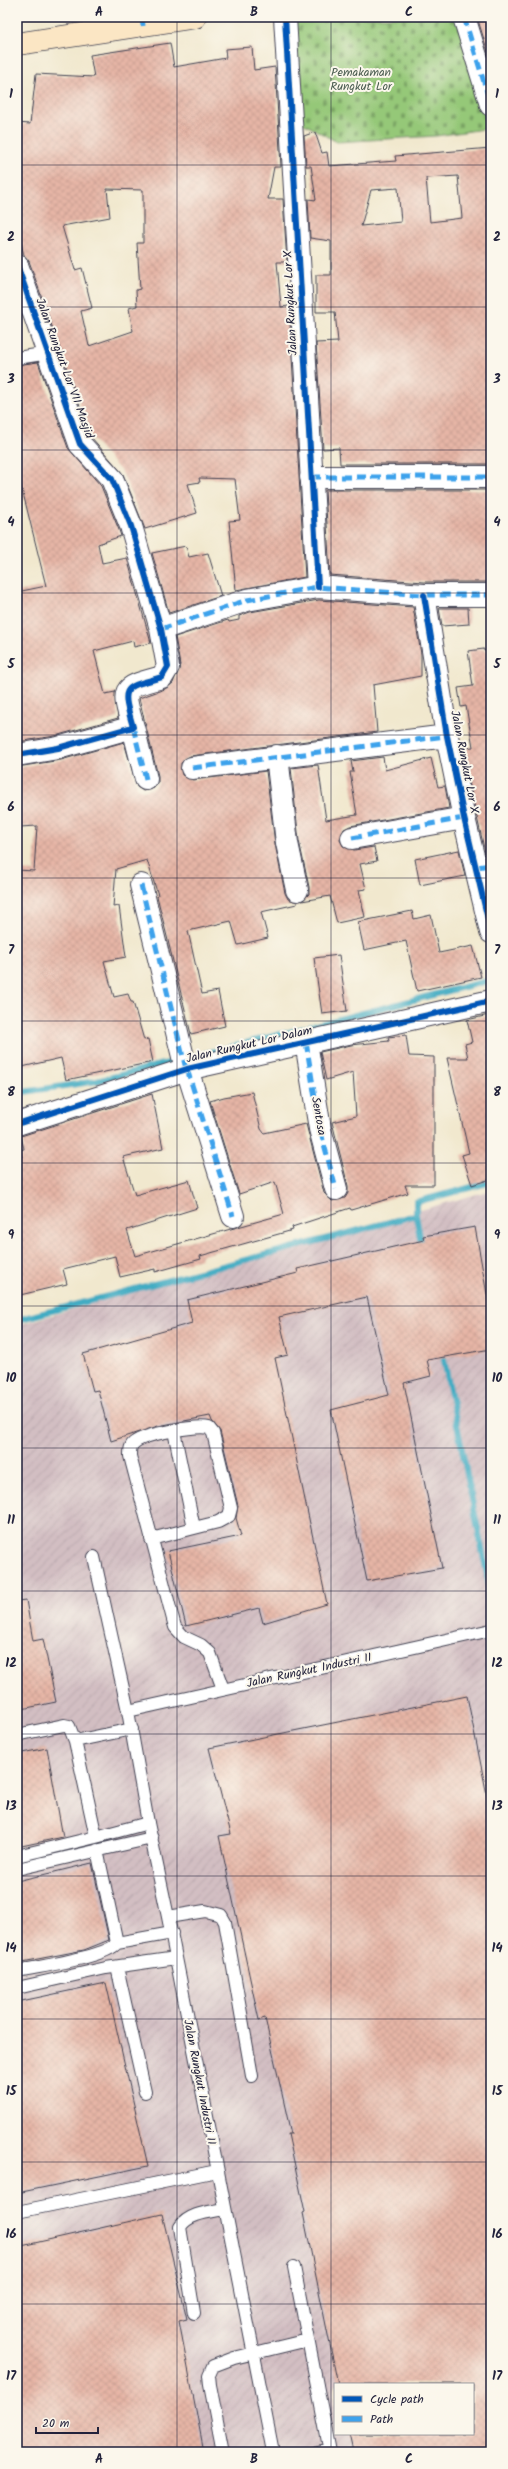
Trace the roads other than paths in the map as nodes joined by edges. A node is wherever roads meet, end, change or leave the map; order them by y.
1 (195, 17) edge
2 (284, 17) edge
3 (464, 17) edge
4 (142, 22) edge
5 (17, 44) edge
6 (491, 105) edge
7 (17, 265) edge
8 (49, 353) junction
9 (17, 358) edge
10 (311, 477) junction
11 (491, 477) edge
12 (318, 587) junction
13 (424, 595) junction
14 (491, 595) edge
15 (161, 629) junction
16 (133, 727) junction
17 (448, 736) junction
18 (17, 755) edge
19 (277, 756) junction
20 (192, 768) dead end
21 (146, 780) dead end
22 (464, 818) junction
23 (352, 838) dead end
24 (484, 866) edge
25 (141, 885) dead end
26 (297, 890) dead end
27 (491, 932) edge
28 (491, 1001) edge
29 (306, 1042) junction
30 (185, 1063) junction
31 (17, 1123) edge
32 (336, 1190) dead end
33 (233, 1216) dead end
34 (174, 1431) junction
35 (194, 1528) junction
36 (151, 1539) junction
37 (94, 1557) dead end
38 (491, 1630) edge
39 (223, 1689) junction
40 (128, 1711) junction
41 (132, 1729) junction
42 (17, 1735) edge
43 (75, 1741) junction
44 (148, 1823) junction
45 (96, 1837) junction
46 (152, 1838) junction
47 (97, 1850) junction
48 (17, 1856) edge
49 (17, 1869) edge
50 (168, 1917) junction
51 (172, 1933) junction
52 (117, 1943) junction
53 (176, 1958) junction
54 (117, 1967) junction
55 (17, 1972) edge
56 (17, 1988) edge
57 (252, 2076) dead end
58 (145, 2092) dead end
59 (218, 2171) junction
60 (225, 2209) junction
61 (17, 2212) edge
62 (294, 2267) dead end
63 (194, 2313) dead end
64 (308, 2340) junction
65 (253, 2353) junction
66 (329, 2450) edge
67 (223, 2452) edge
68 (273, 2452) edge
69 (317, 2452) edge

1 - 4 main road
2 - 10 street, Jalan Rungkut Lor X
3 - 6 street
4 - 5 main road
7 - 8 street, Jalan Rungkut Lor VII Masjid
8 - 9 lane
8 - 15 street, Jalan Rungkut Lor VII Masjid
10 - 11 street
10 - 12 street, Jalan Rungkut Lor X
12 - 13 street
12 - 15 street
13 - 14 street
13 - 17 street, Jalan Rungkut Lor X
15 - 16 street, Jalan Rungkut Lor VII Masjid
16 - 18 street
16 - 21 street
17 - 19 street
17 - 22 street, Jalan Rungkut Lor X
19 - 20 street
19 - 26 street
22 - 23 street
22 - 24 street, Jalan Rungkut Lor X
24 - 27 street, Jalan Rungkut Lor X
25 - 30 street
28 - 29 street, Jalan Rungkut Lor Dalam
29 - 30 street, Jalan Rungkut Lor Dalam
29 - 32 street, Sentosa
30 - 31 street, Jalan Rungkut Lor Dalam
30 - 33 street
34 - 35 lane
34 - 35 lane
34 - 36 lane
35 - 36 lane
36 - 39 lane
37 - 40 lane, Jalan Rungkut Industri II
38 - 39 lane, Jalan Rungkut Industri II
39 - 40 lane, Jalan Rungkut Industri II
40 - 41 lane, Jalan Rungkut Industri II
41 - 43 lane
41 - 44 lane, Jalan Rungkut Industri II
42 - 43 lane
43 - 45 lane
44 - 45 lane
44 - 46 lane, Jalan Rungkut Industri II
45 - 48 lane
46 - 47 lane
46 - 50 lane, Jalan Rungkut Industri II
47 - 49 lane
47 - 52 lane
50 - 51 lane, Jalan Rungkut Industri II
50 - 57 lane
51 - 52 lane
51 - 53 lane, Jalan Rungkut Industri II
52 - 55 lane
53 - 54 lane
53 - 59 lane, Jalan Rungkut Industri II
54 - 56 lane
54 - 58 lane
59 - 60 lane, Jalan Rungkut Industri II
59 - 61 lane
60 - 63 lane
60 - 65 lane, Jalan Rungkut Industri II
62 - 64 lane
64 - 65 lane
64 - 66 lane
65 - 67 lane
65 - 68 lane, Jalan Rungkut Industri II
66 - 69 lane

